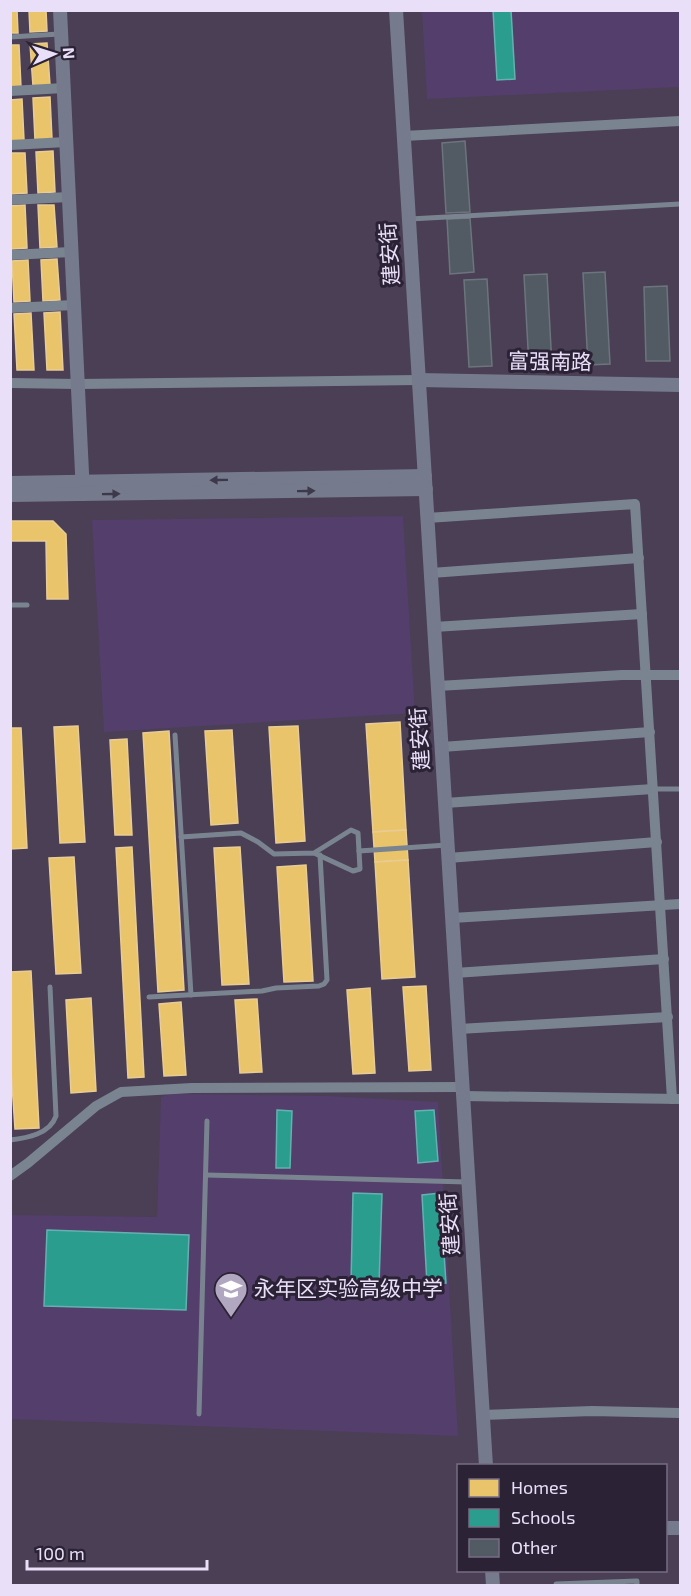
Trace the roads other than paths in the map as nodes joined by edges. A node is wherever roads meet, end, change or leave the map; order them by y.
1 (60, 10) edge
2 (396, 10) edge
3 (61, 34) junction
4 (10, 37) edge
5 (64, 88) junction
6 (10, 91) edge
7 (681, 121) edge
8 (404, 136) junction
9 (66, 142) junction
10 (10, 145) edge
11 (69, 197) junction
12 (10, 200) edge
13 (681, 204) edge
14 (409, 219) junction
15 (71, 252) junction
16 (10, 255) edge
17 (74, 305) junction
18 (10, 308) edge
19 (419, 380) junction
20 (10, 383) edge
21 (78, 384) junction
22 (681, 385) edge
23 (425, 482) junction
24 (10, 483) edge
25 (82, 488) junction
26 (10, 495) edge
27 (427, 518) junction
28 (639, 558) junction
29 (431, 573) junction
30 (27, 604) dead end
31 (10, 605) edge
32 (642, 614) junction
33 (434, 627) junction
34 (646, 675) junction
35 (681, 675) edge
36 (438, 686) junction
37 (650, 732) junction
38 (175, 735) dead end
39 (442, 747) junction
40 (653, 789) junction
41 (681, 789) edge
42 (445, 803) junction
43 (181, 837) junction
44 (657, 842) junction
45 (359, 851) junction
46 (448, 852) junction
47 (317, 854) junction
48 (681, 904) edge
49 (661, 905) junction
50 (452, 918) junction
51 (664, 959) junction
52 (455, 973) junction
53 (50, 987) dead end
54 (191, 995) junction
55 (148, 997) dead end
56 (668, 1017) junction
57 (459, 1029) junction
58 (463, 1092) junction
59 (676, 1099) edge
60 (207, 1121) dead end
61 (10, 1140) edge
62 (206, 1175) junction
63 (10, 1176) edge
64 (468, 1182) junction
65 (681, 1413) edge
66 (200, 1414) dead end
67 (483, 1415) junction
68 (486, 1464) edge
69 (556, 1586) edge
70 (637, 1586) edge

1 - 3 main road
2 - 8 main road, 建安街
3 - 4 lane
3 - 5 main road
5 - 6 street
5 - 9 main road
7 - 8 street
8 - 14 main road, 建安街
9 - 10 street
9 - 11 main road
11 - 12 street
11 - 15 main road
13 - 14 lane
14 - 19 main road, 建安街
15 - 16 street
15 - 17 main road
17 - 18 street
17 - 21 main road
19 - 21 street
19 - 22 main road, 富强南路
19 - 23 main road, 建安街
20 - 21 street
21 - 25 main road
23 - 25 main road
23 - 27 main road, 建安街
24 - 25 main road
25 - 26 main road
27 - 28 street
27 - 29 main road, 建安街
28 - 29 street
28 - 32 street
29 - 33 main road, 建安街
30 - 31 lane
32 - 33 street
32 - 34 street
33 - 36 main road, 建安街
34 - 35 street
34 - 36 street
34 - 37 street
36 - 39 main road, 建安街
37 - 39 street
37 - 40 street
38 - 43 lane
39 - 42 main road, 建安街
40 - 41 lane
40 - 42 street
40 - 44 street
42 - 46 main road, 建安街
43 - 47 lane
43 - 54 lane
44 - 46 street
44 - 49 street
45 - 46 lane
45 - 47 lane
45 - 47 lane
46 - 50 main road, 建安街
47 - 54 lane
48 - 49 street
49 - 50 street
49 - 51 street
50 - 52 main road, 建安街
51 - 52 street
51 - 56 street
52 - 57 main road, 建安街
53 - 61 lane
54 - 55 lane
56 - 57 street
56 - 59 street
57 - 58 main road, 建安街
58 - 59 street
58 - 63 street
58 - 64 main road, 建安街
60 - 62 lane
62 - 64 lane
62 - 66 lane
64 - 67 main road, 建安街
65 - 67 street
67 - 68 main road, 建安街
69 - 70 lane

